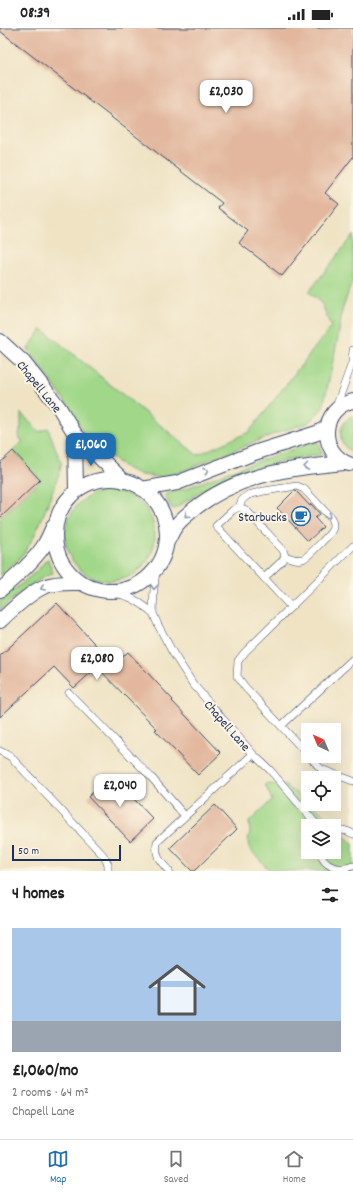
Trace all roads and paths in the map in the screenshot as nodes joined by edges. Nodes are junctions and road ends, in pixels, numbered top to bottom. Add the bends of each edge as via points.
1 (0, 341) edge
2 (353, 350) edge
3 (352, 364) edge
4 (353, 401) edge
5 (334, 412) junction
6 (327, 427) junction
7 (75, 434) junction
8 (349, 464) edge
9 (124, 481) junction
10 (142, 488) junction
11 (76, 491) junction
12 (239, 507) junction
13 (57, 520) junction
14 (166, 543) junction
15 (353, 546) edge
16 (285, 556) junction
17 (160, 562) junction
18 (264, 578) junction
19 (81, 583) junction
20 (0, 590) edge
21 (108, 591) junction
22 (291, 607) junction
23 (153, 613) junction
24 (0, 620) edge
25 (353, 659) edge
26 (69, 693) dead end
27 (281, 726) junction
28 (301, 748) edge
29 (0, 751) edge
30 (253, 754) junction
31 (315, 763) edge
32 (353, 781) edge
33 (185, 816) junction
34 (312, 819) edge
35 (341, 830) edge
36 (353, 834) edge
37 (323, 859) edge
38 (353, 866) edge
39 (108, 871) edge
40 (169, 871) edge

1 - 7 street, Chapell Lane via 24,363
2 - 3 lane
3 - 5 lane
4 - 5 street
5 - 6 street
6 - 8 street via 327,439 333,453 338,459
10 -> 6 street via 177,482 317,433
7 - 9 street, Chapell Lane
7 - 11 street
8 -> 14 street via 285,470 256,476 230,486 188,514 176,526
9 - 10 street
9 - 11 street via 99,480
10 - 14 street via 162,512 167,532
11 - 13 street via 64,504
12 - 16 lane via 246,510 284,550
12 -> 16 lane via 248,495 297,486 304,489 331,518 333,529 303,559 294,560
12 - 18 lane via 216,526
13 - 19 street via 54,538 58,555 67,571
13 - 20 street via 44,546
14 - 17 street
15 - 22 lane
16 - 18 lane
17 - 21 street via 154,571 138,584 119,591
17 -> 23 lane, Chapell Lane via 156,570
18 - 22 lane
19 - 21 street via 94,589
19 -> 24 street via 45,586
21 - 23 lane, Chapell Lane via 126,595
22 - 27 lane via 238,661 237,676
23 - 30 lane, Chapell Lane via 173,653 193,684
25 - 27 lane
26 - 33 lane via 151,777
27 - 28 lane
29 - 39 lane via 11,757 103,855 108,864
30 - 33 lane
30 - 34 lane, Chapell Lane
31 - 32 lane via 321,769
33 - 40 lane via 157,842 159,860
35 - 36 lane
37 - 38 lane via 333,869 345,870

